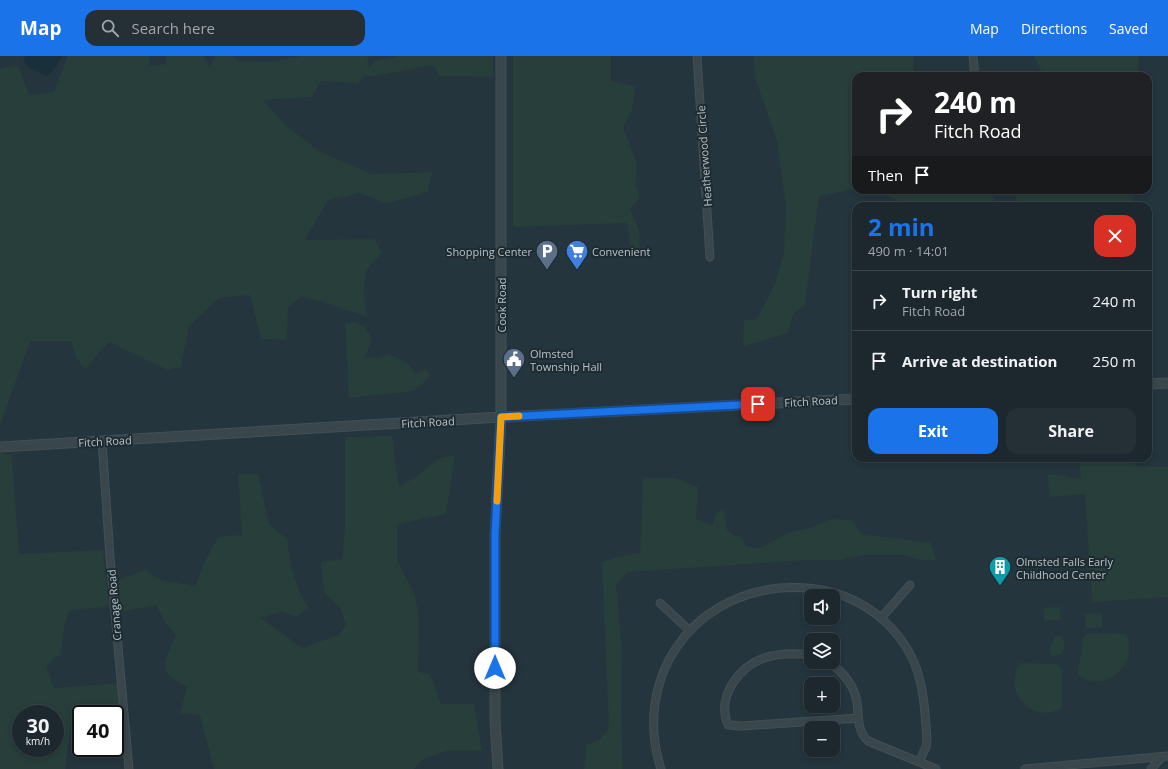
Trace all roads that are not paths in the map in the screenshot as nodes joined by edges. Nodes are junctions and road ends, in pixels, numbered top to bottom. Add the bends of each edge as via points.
1 (501, 56) edge
2 (697, 56) edge
3 (973, 56) edge
4 (975, 72) edge
5 (710, 257) dead end
6 (1168, 383) edge
7 (1152, 384) edge
8 (852, 399) edge
9 (501, 417) junction
10 (102, 441) junction
11 (0, 447) edge
12 (910, 585) dead end
13 (660, 603) dead end
14 (881, 618) junction
15 (690, 631) junction
16 (804, 655) edge
17 (838, 669) edge
18 (858, 718) junction
19 (1164, 757) edge
20 (919, 762) junction
21 (1094, 766) edge
22 (129, 769) edge
23 (498, 769) edge
24 (662, 769) edge
25 (936, 769) edge
26 (1025, 769) edge
27 (1151, 769) edge

1 - 9 street, Cook Road
2 - 5 street, Heatherwood Circle
3 - 4 street
6 - 7 street
8 - 9 street, Fitch Road
9 - 10 street, Fitch Road
9 - 23 street, Cook Road via 495,535 495,720
10 - 11 street, Fitch Road
10 - 22 street, Cranage Road
12 - 14 street
13 - 15 street
14 - 15 street via 861,604 837,594 808,588 790,588 760,591 736,599 710,613
14 - 20 street via 904,644 919,674 927,739
15 - 24 street via 676,648 665,668 654,705 654,730
16 - 18 street via 771,656 744,670 735,679 726,698 724,711 728,725
17 - 18 street via 852,687 857,701
18 - 20 street via 861,732 868,741
19 - 21 street
19 - 27 street
20 - 25 street
21 - 26 street

